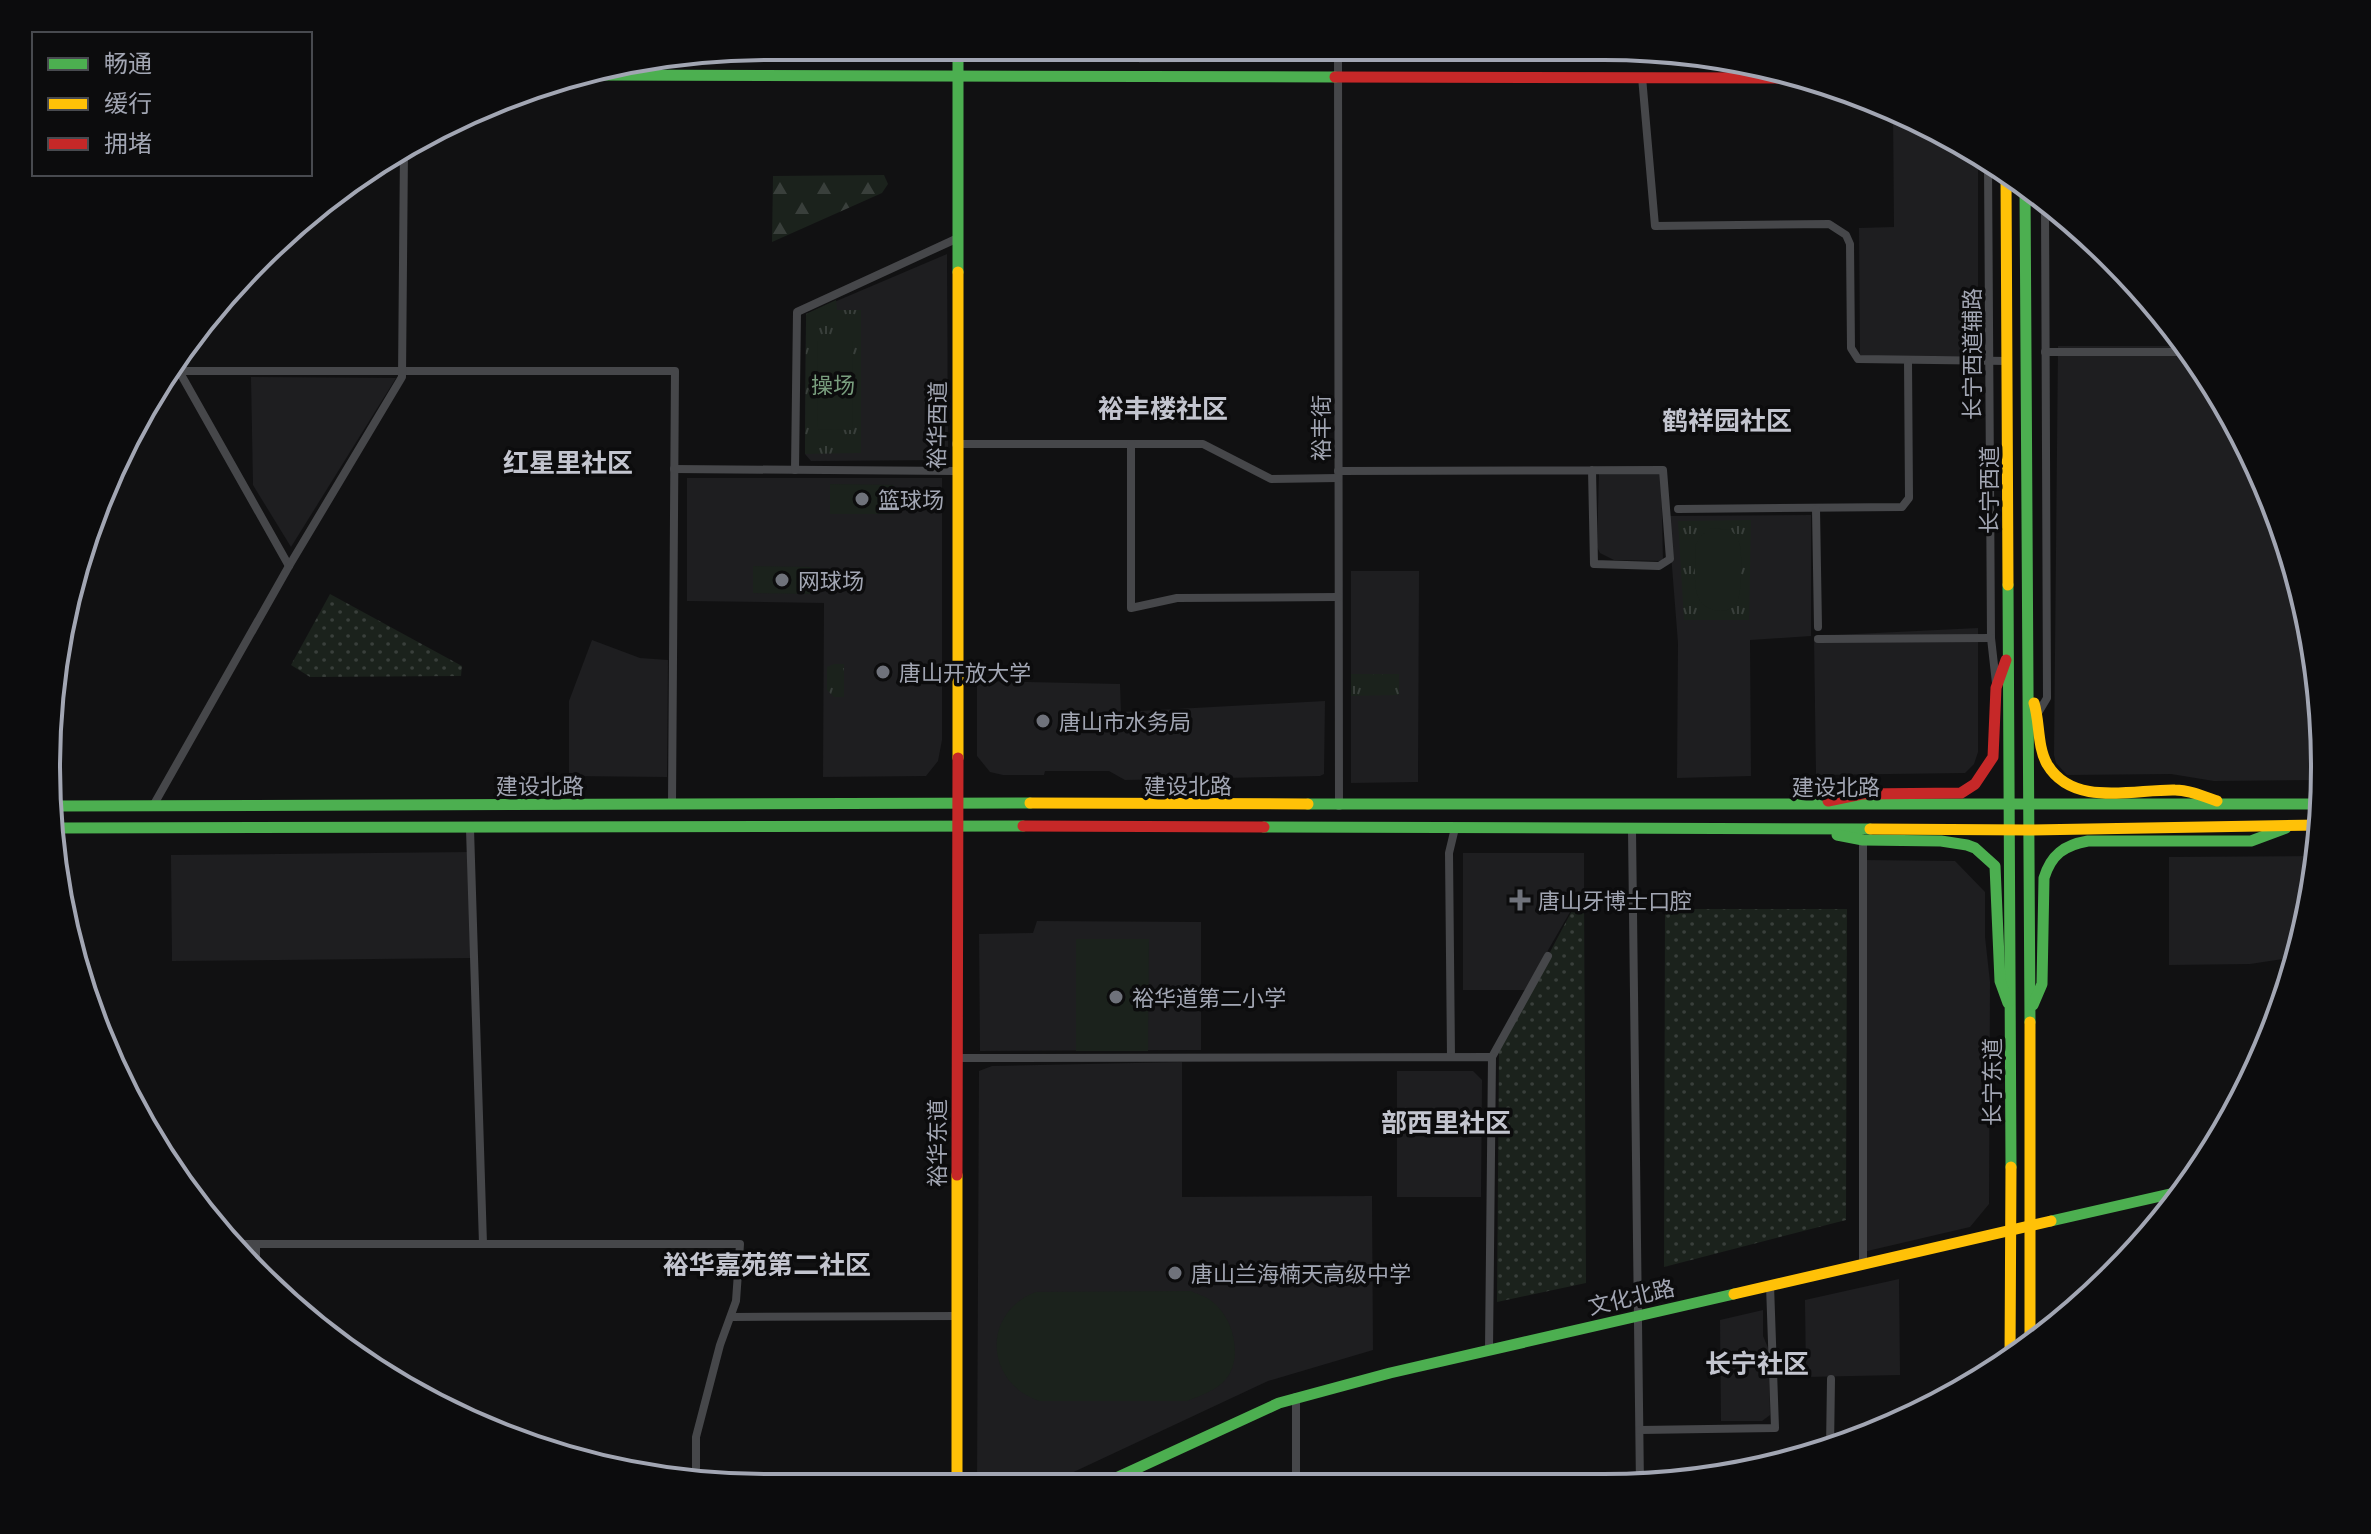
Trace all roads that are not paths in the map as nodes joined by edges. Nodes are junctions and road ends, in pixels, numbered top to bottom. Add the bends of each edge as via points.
1 (958, 60) edge
2 (1338, 60) edge
3 (624, 75) edge
4 (958, 75) junction
5 (1337, 75) junction
6 (1642, 77) junction
7 (1759, 78) edge
8 (404, 161) edge
9 (1988, 173) edge
10 (2006, 186) edge
11 (2025, 200) edge
12 (2045, 215) edge
13 (958, 238) junction
14 (2045, 352) junction
15 (2176, 352) edge
16 (1908, 361) junction
17 (1989, 361) junction
18 (2008, 361) junction
19 (181, 371) edge
20 (404, 371) junction
21 (178, 375) edge
22 (956, 444) junction
23 (1131, 444) junction
24 (674, 469) junction
25 (795, 470) junction
26 (1592, 470) junction
27 (956, 471) junction
28 (1338, 474) junction
29 (1678, 509) dead end
30 (1816, 509) junction
31 (289, 566) junction
32 (1338, 597) junction
33 (1818, 627) dead end
34 (1991, 638) junction
35 (1818, 639) dead end
36 (2009, 650) junction
37 (1996, 688) junction
38 (2030, 690) junction
39 (2038, 713) junction
40 (957, 803) junction
41 (672, 804) junction
42 (2309, 804) edge
43 (2009, 805) junction
44 (2030, 805) junction
45 (2232, 805) junction
46 (62, 806) edge
47 (153, 806) junction
48 (1339, 806) junction
49 (1806, 806) junction
50 (2296, 825) junction
51 (2308, 825) edge
52 (956, 826) junction
53 (63, 828) edge
54 (1455, 828) junction
55 (470, 829) junction
56 (1806, 829) junction
57 (1632, 830) junction
58 (2010, 830) junction
59 (2030, 830) junction
60 (1863, 840) junction
61 (1548, 956) dead end
62 (2030, 1012) junction
63 (2011, 1013) junction
64 (1451, 1057) junction
65 (1492, 1057) junction
66 (956, 1058) junction
67 (2167, 1195) edge
68 (2030, 1225) junction
69 (2011, 1228) junction
70 (245, 1244) edge
71 (256, 1244) junction
72 (483, 1244) junction
73 (256, 1255) edge
74 (1863, 1263) junction
75 (1770, 1285) junction
76 (1638, 1315) junction
77 (957, 1316) junction
78 (733, 1317) junction
79 (2030, 1331) edge
80 (2010, 1345) edge
81 (1489, 1350) junction
82 (1831, 1379) dead end
83 (1296, 1397) junction
84 (1640, 1430) junction
85 (1830, 1436) edge
86 (696, 1470) edge
87 (1640, 1472) edge
88 (957, 1474) edge
89 (1125, 1474) edge
90 (1296, 1474) edge

1 - 4 main road, 裕华西道
2 - 5 street, 裕丰街
3 - 4 main road
4 - 5 main road
4 - 13 main road, 裕华西道
5 - 6 main road
5 - 28 street, 裕丰街
6 - 7 main road
6 - 16 street via 1655,226 1839,228 1850,244 1852,354 1865,361
8 - 20 street
9 - 17 street, 长宁西道辅路
10 - 18 main road, 长宁西道
11 - 38 main road, 长宁西道
12 - 14 street
13 - 22 main road, 裕华西道
13 - 25 street via 797,312
14 - 15 street
14 - 39 street via 2047,698
16 - 17 street
16 - 30 street via 1909,498 1902,507
17 - 18 street
17 - 34 street, 长宁西道辅路
18 - 36 main road, 长宁西道
19 - 20 street
20 - 24 street via 675,371
20 - 31 street
21 - 31 street
22 - 23 street
22 - 27 main road, 裕华西道
23 - 28 street via 1203,444 1271,479
23 - 32 street via 1131,608 1177,598
24 - 25 street
24 - 41 street
25 - 27 street
26 - 26 street via 1594,564 1659,566 1670,559 1663,470
26 - 28 street
27 - 40 main road, 裕华西道
28 - 32 street, 裕丰街
29 - 30 street
30 - 33 street
31 - 47 street
32 - 48 street, 裕丰街
34 - 35 street
34 - 37 street, 长宁西道辅路
36 - 37 main road
36 - 43 main road, 长宁西道
37 - 49 main road via 1993,757 1975,784 1961,793 1862,794
38 - 39 main road
38 - 44 main road, 长宁西道
39 - 45 main road via 2047,764 2064,785 2093,792 2178,790
40 - 41 main road, 建设北路
40 - 48 main road, 建设北路
40 - 52 main road, 裕华东道
41 - 47 main road, 建设北路
42 - 45 main road, 建设北路
43 - 44 main road, 建设北路
43 - 49 main road, 建设北路
43 - 58 main road, 长宁东道
44 - 45 main road, 建设北路
44 - 59 main road, 长宁东道
46 - 47 main road, 建设北路
48 - 49 main road, 建设北路
50 - 51 main road, 建设北路
50 - 59 main road, 建设北路
50 - 62 main road via 2251,841 2088,841 2063,846 2047,863 2044,878 2042,984
52 - 54 main road, 建设北路
52 - 55 main road, 建设北路
52 - 66 main road, 裕华东道
53 - 55 main road, 建设北路
54 - 57 main road, 建设北路
54 - 64 street via 1449,853
55 - 72 street
56 - 57 main road, 建设北路
56 - 58 main road, 建设北路
56 - 60 main road
57 - 76 street
58 - 59 main road, 建设北路
58 - 63 main road, 长宁东道
59 - 62 main road, 长宁东道
60 - 63 main road via 1967,845 1995,866 2000,981
60 - 74 street
61 - 65 street
62 - 68 main road, 长宁东道
63 - 69 main road, 长宁东道
64 - 65 street
64 - 66 street
65 - 81 street
66 - 77 main road, 裕华东道
67 - 68 main road, 文化北路
68 - 69 main road, 文化北路
68 - 79 main road, 长宁东道
69 - 74 main road, 文化北路
69 - 80 main road, 长宁东道
70 - 71 street
71 - 72 street
71 - 73 street
72 - 78 street via 740,1244
74 - 75 main road, 文化北路
75 - 76 main road, 文化北路
75 - 84 street via 1775,1428
76 - 81 main road, 文化北路
76 - 84 street
77 - 78 street
77 - 88 main road, 裕华东道
78 - 86 street via 720,1345 696,1437
81 - 83 main road, 文化北路
82 - 85 street
83 - 89 main road, 文化北路
83 - 90 street
84 - 87 street

